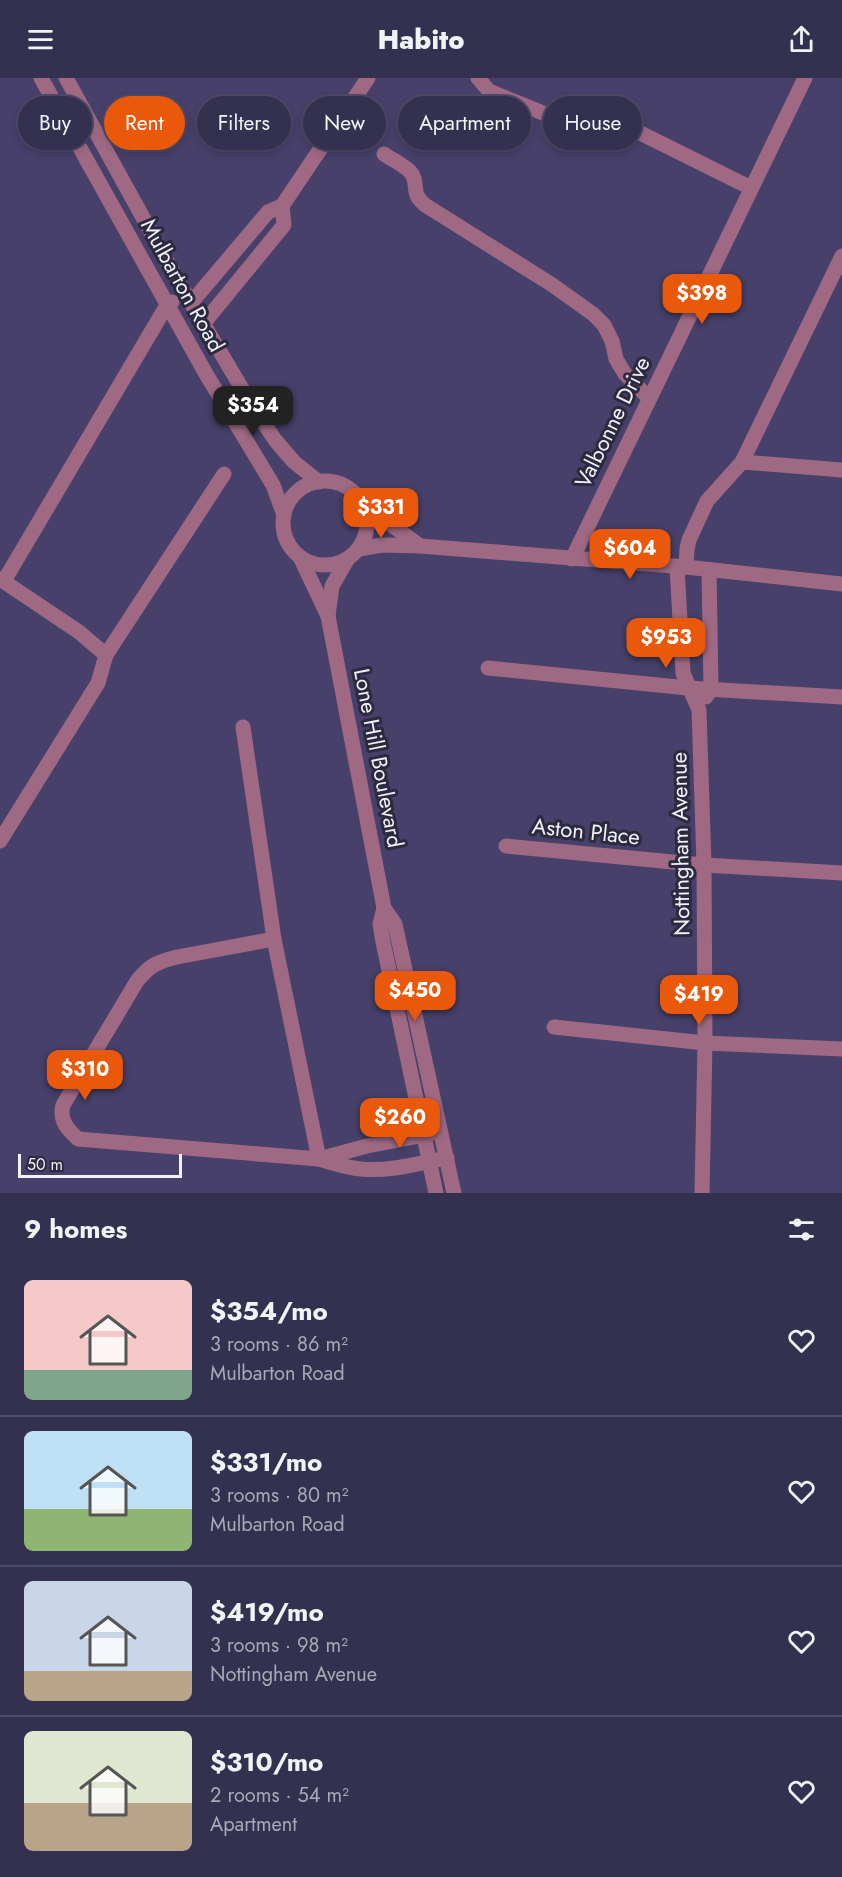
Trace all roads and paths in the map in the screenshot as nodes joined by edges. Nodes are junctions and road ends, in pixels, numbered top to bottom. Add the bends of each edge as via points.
1 (41, 78) edge
2 (66, 78) edge
3 (368, 78) edge
4 (478, 78) edge
5 (805, 78) edge
6 (384, 154) dead end
7 (751, 188) junction
8 (282, 206) junction
9 (842, 256) edge
10 (188, 298) junction
11 (167, 305) junction
12 (203, 324) junction
13 (648, 397) junction
14 (742, 462) junction
15 (842, 470) edge
16 (225, 474) dead end
17 (319, 482) junction
18 (362, 503) junction
19 (284, 515) junction
20 (420, 546) junction
21 (359, 549) junction
22 (300, 557) junction
23 (572, 559) junction
24 (347, 560) junction
25 (681, 567) junction
26 (709, 570) junction
27 (2, 580) edge
28 (842, 584) edge
29 (328, 616) junction
30 (106, 655) junction
31 (488, 668) dead end
32 (688, 688) junction
33 (711, 689) junction
34 (842, 698) edge
35 (699, 710) junction
36 (243, 727) dead end
37 (0, 841) edge
38 (506, 846) dead end
39 (704, 865) junction
40 (842, 873) edge
41 (384, 908) junction
42 (274, 939) junction
43 (554, 1027) dead end
44 (705, 1043) junction
45 (842, 1050) edge
46 (441, 1132) junction
47 (422, 1136) junction
48 (447, 1158) junction
49 (319, 1159) junction
50 (428, 1161) junction
51 (436, 1193) edge
52 (454, 1193) edge
53 (702, 1193) edge

1 - 11 street, Mulbarton Road
2 - 10 street, Mulbarton Road
3 - 8 street
4 - 7 street via 489,91 548,116 596,111
5 - 7 street, Valbonne Drive
6 - 13 street via 410,171 415,193 425,205 594,314 612,341 616,359
7 - 13 street, Valbonne Drive
8 - 10 street via 268,212
8 - 12 street via 284,225
9 - 14 street, Nottingham Avenue
10 - 11 street
10 - 12 street, Mulbarton Road
11 - 19 street, Mulbarton Road via 273,485
11 - 27 street
12 - 17 street, Mulbarton Road via 275,440
13 - 23 street, Valbonne Drive
14 - 15 street
14 - 25 street, Nottingham Avenue via 707,501
16 - 30 street
17 - 18 street, Mulbarton Road via 336,483 351,490
17 - 19 street via 303,487 291,499
18 - 20 street, Mulbarton Road
18 - 21 street via 367,518 366,534
19 - 22 street, Mulbarton Road via 289,545
20 - 21 street
20 - 23 street
21 - 24 street
22 - 24 street via 315,564
22 - 29 street, Lone Hill Boulevard
23 - 25 street
24 - 29 street, Lone Hill Boulevard via 332,586
25 - 26 street
25 - 32 street, Nottingham Avenue via 683,673
26 - 28 street
26 - 33 street
27 - 30 street
29 - 41 street, Lone Hill Boulevard
30 - 37 street via 98,683
31 - 32 street
32 - 33 street
32 - 35 street, Nottingham Avenue
33 - 34 street
33 - 35 street
35 - 39 street, Nottingham Avenue
36 - 42 street
38 - 39 street, Aston Place
39 - 40 street, Aston Place
39 - 44 street, Nottingham Avenue
41 - 46 street, Lone Hill Boulevard via 395,924
41 - 47 street, Lone Hill Boulevard via 380,924 383,942
42 - 49 street
42 - 49 street via 177,957 148,967 63,1105 62,1119 78,1138
43 - 44 street
44 - 45 street
44 - 53 street, Nottingham Avenue
46 - 47 street
46 - 48 street, Lone Hill Boulevard
47 - 49 street
47 - 50 street, Lone Hill Boulevard
48 - 50 street
48 - 52 street, Lone Hill Boulevard
49 - 50 street via 363,1169
50 - 51 street, Lone Hill Boulevard

